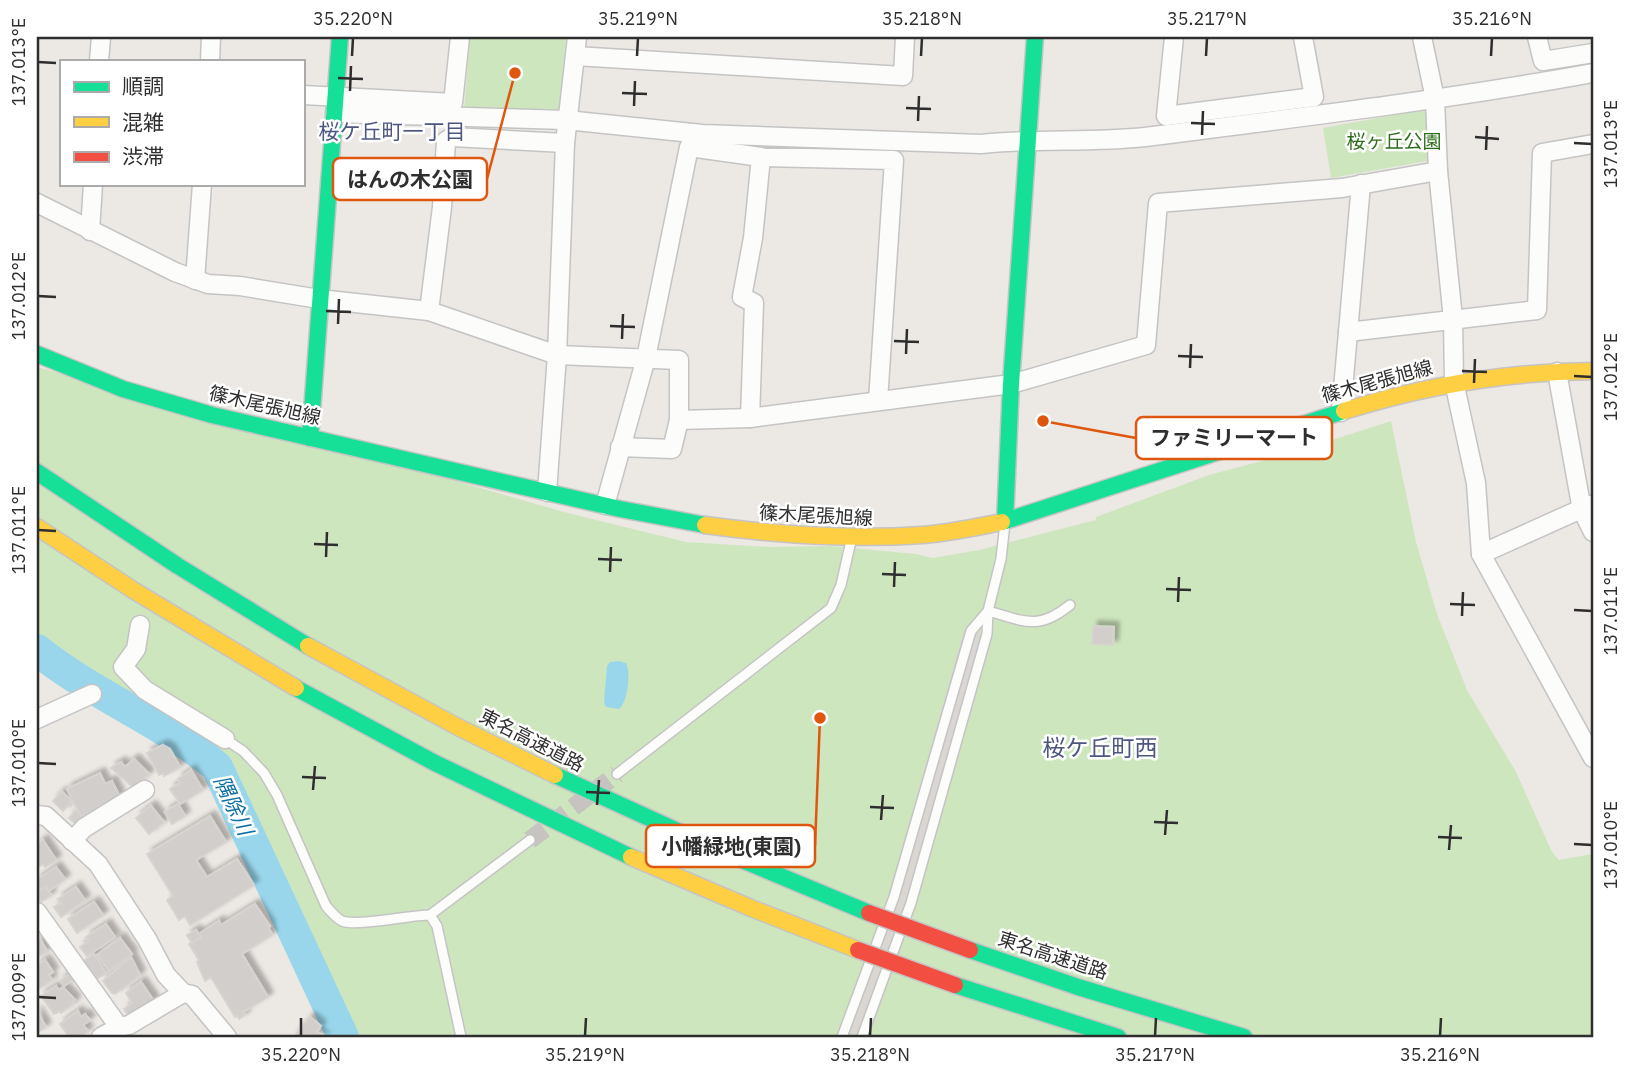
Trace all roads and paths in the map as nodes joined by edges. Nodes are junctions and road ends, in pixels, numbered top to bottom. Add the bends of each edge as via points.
1 (101, 37) edge
2 (211, 37) edge
3 (340, 37) edge
4 (460, 37) edge
5 (577, 37) edge
6 (905, 37) edge
7 (1035, 37) edge
8 (1174, 37) edge
9 (1303, 37) edge
10 (1422, 37) edge
11 (1537, 37) edge
12 (1593, 53) edge
13 (575, 56) junction
14 (99, 60) edge
15 (210, 60) edge
16 (1593, 73) edge
17 (304, 95) edge
18 (1435, 99) junction
19 (335, 106) junction
20 (566, 120) junction
21 (1028, 141) junction
22 (565, 143) junction
23 (1593, 144) edge
24 (761, 157) junction
25 (1438, 171) junction
26 (1361, 184) junction
27 (93, 186) edge
28 (202, 186) edge
29 (37, 203) edge
30 (90, 231) junction
31 (195, 281) junction
32 (319, 299) junction
33 (429, 311) junction
34 (1452, 318) junction
35 (1348, 332) junction
36 (37, 354) edge
37 (557, 355) junction
38 (646, 358) junction
39 (1593, 371) edge
40 (1557, 372) junction
41 (1454, 382) junction
42 (1011, 384) junction
43 (878, 401) junction
44 (1341, 412) junction
45 (750, 418) junction
46 (679, 420) junction
47 (310, 438) junction
48 (620, 447) junction
49 (37, 472) edge
50 (547, 492) junction
51 (605, 505) junction
52 (1588, 507) edge
53 (1005, 521) junction
54 (37, 527) edge
55 (1593, 532) edge
56 (851, 540) junction
57 (1481, 554) junction
58 (1070, 605) dead end
59 (988, 611) junction
60 (140, 625) dead end
61 (92, 694) dead end
62 (37, 719) edge
63 (225, 739) joint
64 (1593, 758) edge
65 (617, 774) tunnel mouth
66 (145, 790) dead end
67 (37, 815) edge
68 (530, 840) tunnel mouth
69 (72, 841) junction
70 (37, 912) edge
71 (430, 915) junction
72 (183, 993) junction
73 (119, 1027) junction
74 (101, 1037) edge
75 (227, 1037) edge
76 (461, 1037) edge
77 (842, 1037) edge
78 (862, 1037) edge
79 (1118, 1037) edge
80 (1244, 1037) edge

1 - 14 street
2 - 15 street
3 - 19 main road
4 - 19 street via 453,103
5 - 13 street
6 - 13 street via 903,76
7 - 21 main road
8 - 9 street via 1166,116 1314,97
10 - 18 street
11 - 12 street via 1544,61
13 - 20 street
16 - 18 street
17 - 19 street
18 - 21 street via 1144,137
18 - 25 street
19 - 20 street
19 - 32 main road
20 - 21 street via 702,134 981,144
20 - 22 street
21 - 42 main road
22 - 33 street via 452,137 446,141
22 - 37 street
23 - 34 street via 1542,153 1537,310
24 - 38 street via 689,147
24 - 43 street via 894,160
24 - 45 street via 742,297 754,303
25 - 26 street
25 - 34 street
26 - 35 street
26 - 42 street via 1158,203 1146,345
27 - 30 street
28 - 31 street
29 - 30 street
30 - 31 street
31 - 32 street
32 - 33 street
32 - 47 main road
33 - 37 street
34 - 35 street
34 - 41 street
35 - 44 street
36 - 47 main road, 篠木尾張旭線 via 147,397
37 - 38 street
37 - 50 street
38 - 46 street via 679,360
38 - 48 street
39 - 40 main road, 篠木尾張旭線
40 - 41 main road, 篠木尾張旭線
40 - 52 street
41 - 44 main road, 篠木尾張旭線
41 - 57 street via 1476,483
42 - 43 street
42 - 53 main road
43 - 45 street
44 - 53 main road, 篠木尾張旭線
45 - 46 street
46 - 48 street via 672,449
47 - 50 main road, 篠木尾張旭線
48 - 51 street
49 - 80 main road, 東名高速道路, bridge via 321,654 635,815 762,871 970,950
50 - 51 main road, 篠木尾張旭線
51 - 56 main road, 篠木尾張旭線 via 708,527
52 - 55 street
52 - 57 street
53 - 56 main road, 篠木尾張旭線 via 922,537
53 - 59 lane
54 - 79 main road, bridge via 207,635 340,711 655,869 858,950
56 - 65 lane via 831,608
57 - 64 street
58 - 59 lane via 1044,621 1027,622
59 - 77 lane via 971,631 894,897
59 - 78 lane via 987,634 911,903
60 - 63 street via 136,649 123,667 145,690
61 - 62 street
63 - 71 lane via 264,773 326,906 339,920 352,924
66 - 69 street via 84,828
67 - 69 street via 46,816
68 - 71 lane
69 - 72 street via 98,864 166,975
70 - 73 street
71 - 76 lane via 437,926
72 - 73 street
72 - 75 street via 192,995
73 - 74 street

